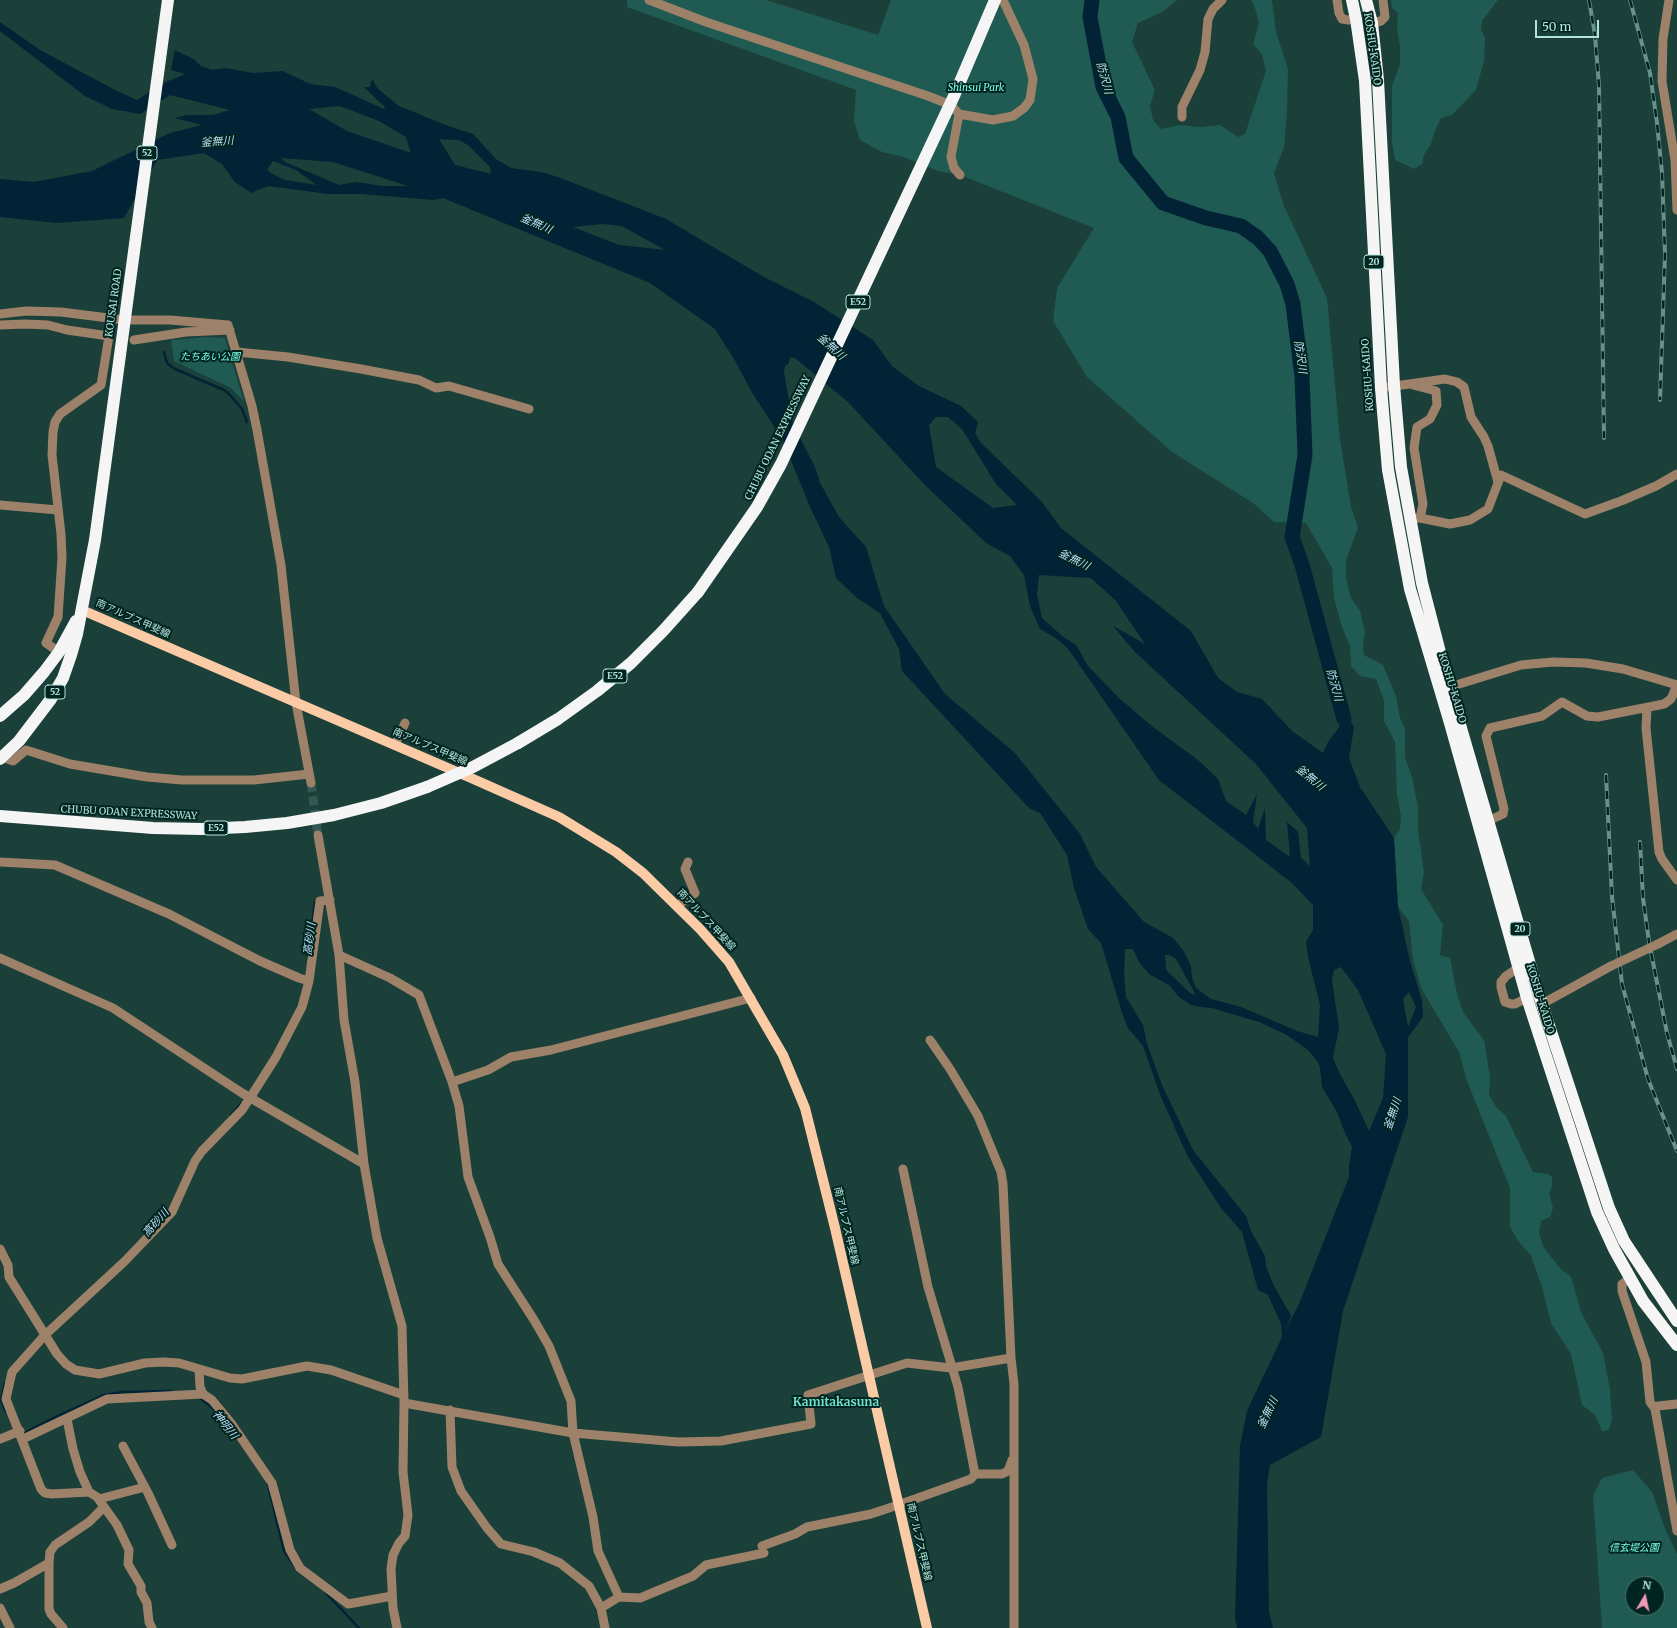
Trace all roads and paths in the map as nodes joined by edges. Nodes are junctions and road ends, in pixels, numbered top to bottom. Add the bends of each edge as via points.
1 (168, 0) edge
2 (649, 0) edge
3 (995, 0) edge
4 (1004, 0) edge
5 (1222, 0) edge
6 (1337, 0) edge
7 (1352, 0) edge
8 (1366, 0) edge
9 (1383, 0) edge
10 (1669, 0) edge
11 (1356, 19) junction
12 (1372, 23) junction
13 (959, 114) junction
14 (1182, 117) dead end
15 (960, 174) dead end
16 (1677, 210) edge
17 (0, 314) edge
18 (124, 320) junction
19 (0, 325) edge
20 (230, 330) junction
21 (134, 340) dead end
22 (237, 352) junction
23 (1408, 384) junction
24 (1394, 385) junction
25 (1381, 388) junction
26 (529, 409) dead end
27 (1677, 474) edge
28 (1498, 482) junction
29 (0, 505) edge
30 (58, 510) junction
31 (1415, 519) junction
32 (82, 610) junction
33 (59, 652) junction
34 (1677, 685) edge
35 (1444, 688) junction
36 (296, 703) junction
37 (1647, 708) junction
38 (0, 716) edge
39 (405, 723) dead end
40 (395, 745) junction
41 (1, 758) edge
42 (0, 816) edge
43 (1488, 821) junction
44 (318, 835) tunnel mouth
45 (0, 862) edge
46 (688, 862) dead end
47 (1677, 880) edge
48 (330, 900) junction
49 (677, 906) junction
50 (1677, 934) edge
51 (339, 954) junction
52 (0, 958) edge
53 (1517, 965) junction
54 (308, 981) junction
55 (751, 998) junction
56 (1527, 998) junction
57 (1540, 998) junction
58 (930, 1040) dead end
59 (452, 1082) junction
60 (250, 1098) junction
61 (364, 1164) junction
62 (903, 1169) dead end
63 (0, 1248) edge
64 (4, 1272) edge
65 (1630, 1278) junction
66 (1677, 1321) edge
67 (45, 1335) junction
68 (1677, 1345) edge
69 (1010, 1358) junction
70 (951, 1368) junction
71 (199, 1369) junction
72 (868, 1377) junction
73 (203, 1394) junction
74 (404, 1399) junction
75 (1677, 1404) edge
76 (1655, 1409) junction
77 (450, 1410) junction
78 (67, 1420) junction
79 (1014, 1426) junction
80 (573, 1433) junction
81 (21, 1435) junction
82 (0, 1439) edge
83 (123, 1446) dead end
84 (975, 1474) junction
85 (145, 1487) junction
86 (89, 1492) junction
87 (1673, 1497) edge
88 (102, 1503) junction
89 (898, 1505) junction
90 (1677, 1531) edge
91 (172, 1545) dead end
92 (48, 1563) junction
93 (0, 1589) edge
94 (392, 1596) junction
95 (619, 1597) junction
96 (0, 1608) edge
97 (601, 1608) junction
98 (6, 1626) edge
99 (64, 1628) edge
100 (152, 1628) edge
101 (397, 1628) edge
102 (605, 1628) edge
103 (927, 1628) edge
104 (1014, 1628) edge

1 - 18 highway, KOUSAI ROAD / 52
2 - 13 street via 706,22 951,105
3 - 42 highway, CHUBU ODAN EXPRESSWAY / E52, bridge via 954,96 781,464 757,507 698,592 664,631 597,691 558,719 474,767 381,803 334,815 287,823 201,829 153,828
4 - 13 street via 1024,45 1033,79 1030,100 1013,116 1001,119
5 - 14 street via 1212,9 1208,19 1206,52 1182,106
6 - 11 street via 1342,19
7 - 11 highway, KOSHU-KAIDO / 20
8 - 12 highway, KOSHU-KAIDO / 20
9 - 12 street via 1385,17
10 - 16 street via 1663,39 1662,81 1675,160
11 - 25 highway, KOSHU-KAIDO / 20 via 1365,81
12 - 24 highway, KOSHU-KAIDO / 20 via 1378,80
13 - 15 street via 951,158 954,168
17 - 18 street via 26,311 61,312
18 - 20 street via 197,321 228,325
18 - 32 highway, KOUSAI ROAD / 52 via 95,540
19 - 30 street via 48,325 109,336 101,385 60,414 55,422 52,455
20 - 21 street via 186,332
20 - 22 street
22 - 26 street via 288,357 419,380 436,388 448,386
22 - 36 street via 252,406 281,565
23 - 24 street
23 - 28 street via 1445,379 1464,387 1471,417 1488,446
23 - 31 street via 1436,392 1437,405 1430,419 1417,428 1414,448 1423,504
24 - 25 street
24 - 31 highway, KOSHU-KAIDO / 20 via 1401,467
25 - 35 highway, KOSHU-KAIDO / 20 via 1388,470 1410,589
27 - 28 street via 1621,502 1585,514 1501,475
28 - 31 street via 1488,509 1470,520 1450,524
29 - 30 street
30 - 33 street via 62,558 58,616 46,643
31 - 35 highway, KOSHU-KAIDO / 20 via 1422,583
32 - 33 highway, KOUSAI ROAD / 52
32 - 36 main road, 南アルプス甲斐線
32 - 41 highway, KOUSAI ROAD / 52 via 63,678 36,721
33 - 38 highway, KOUSAI ROAD / 52 via 24,695
34 - 35 street via 1622,669 1586,663 1553,662 1521,665
34 - 37 street via 1671,699 1664,704
35 - 43 highway, KOSHU-KAIDO / 20
35 - 53 highway, KOSHU-KAIDO / 20 via 1450,723
36 - 40 main road, 南アルプス甲斐線
36 - 41 street via 310,778 182,780 70,764 26,750 13,761
37 - 43 street via 1598,717 1587,716 1562,702 1542,716 1490,728 1486,736 1504,809 1503,814
37 - 47 street via 1646,728 1659,852
39 - 40 street
40 - 49 main road, 南アルプス甲斐線 via 559,817 616,852 643,873
43 - 57 highway, KOSHU-KAIDO / 20
44 - 48 street
45 - 54 street via 55,865 169,914 260,961
46 - 49 street via 685,869 695,893
48 - 51 street
48 - 54 street via 320,901
49 - 55 main road, 南アルプス甲斐線 via 729,962
50 - 57 street, bridge
51 - 59 street via 419,995
51 - 61 street via 344,1020 355,1082
52 - 60 street via 113,1008
53 - 56 highway, KOSHU-KAIDO / 20
53 - 56 street via 1501,982 1505,1002 1515,1004
54 - 60 street via 302,1007 276,1057
55 - 59 street via 551,1050 511,1057 488,1070
55 - 72 main road, 南アルプス甲斐線 via 783,1055 805,1108
56 - 57 street
56 - 65 highway, KOSHU-KAIDO / 20 via 1597,1212
57 - 66 highway, KOSHU-KAIDO / 20 via 1610,1208 1624,1241
58 - 69 street via 978,1116 1001,1172
59 - 80 street via 459,1106 468,1177 498,1264 549,1346 571,1400
60 - 61 street
60 - 67 street via 195,1161 172,1212 124,1262
61 - 74 street via 377,1238 402,1326
62 - 70 street via 928,1287
63 - 64 street via 8,1265
64 - 67 street
65 - 68 highway, KOSHU-KAIDO / 20 via 1643,1301
65 - 76 street via 1622,1284 1622,1292 1646,1362 1650,1402
67 - 71 street via 66,1364 87,1373 99,1374 145,1363 163,1362 179,1363
67 - 81 street via 12,1372 6,1399
69 - 70 street
69 - 79 street via 1014,1384
70 - 72 street via 907,1363
70 - 84 street via 958,1387
71 - 73 street
71 - 74 street via 242,1379 307,1366 320,1367
72 - 80 street via 808,1395 811,1424 736,1439 678,1442
72 - 89 main road, 南アルプス甲斐線
73 - 78 street via 106,1399
73 - 94 street via 212,1400 231,1422 272,1483 290,1550 300,1568 348,1604
74 - 77 street
74 - 94 street via 403,1472 408,1524 405,1536 393,1555
75 - 76 street via 1658,1406
76 - 87 street
77 - 80 street
77 - 97 street via 452,1468 461,1491 487,1528 501,1544 534,1552 560,1564 588,1586
78 - 81 street
78 - 86 street via 80,1472
79 - 84 street via 1012,1462 1008,1471 1002,1474
79 - 104 street
80 - 95 street via 593,1517 598,1550
81 - 82 street
81 - 86 street via 41,1489 45,1493
83 - 85 street
84 - 89 street via 971,1479
85 - 88 street
85 - 91 street
86 - 88 street
87 - 90 street
88 - 92 street via 89,1522 55,1545 50,1552
88 - 100 street via 130,1550 128,1564 141,1586
89 - 95 street via 871,1514 807,1527 763,1550 706,1565 693,1576 640,1598
89 - 103 main road, 南アルプス甲斐線
92 - 93 street
92 - 99 street via 48,1609
94 - 101 street
95 - 97 street
96 - 98 street
97 - 102 street

